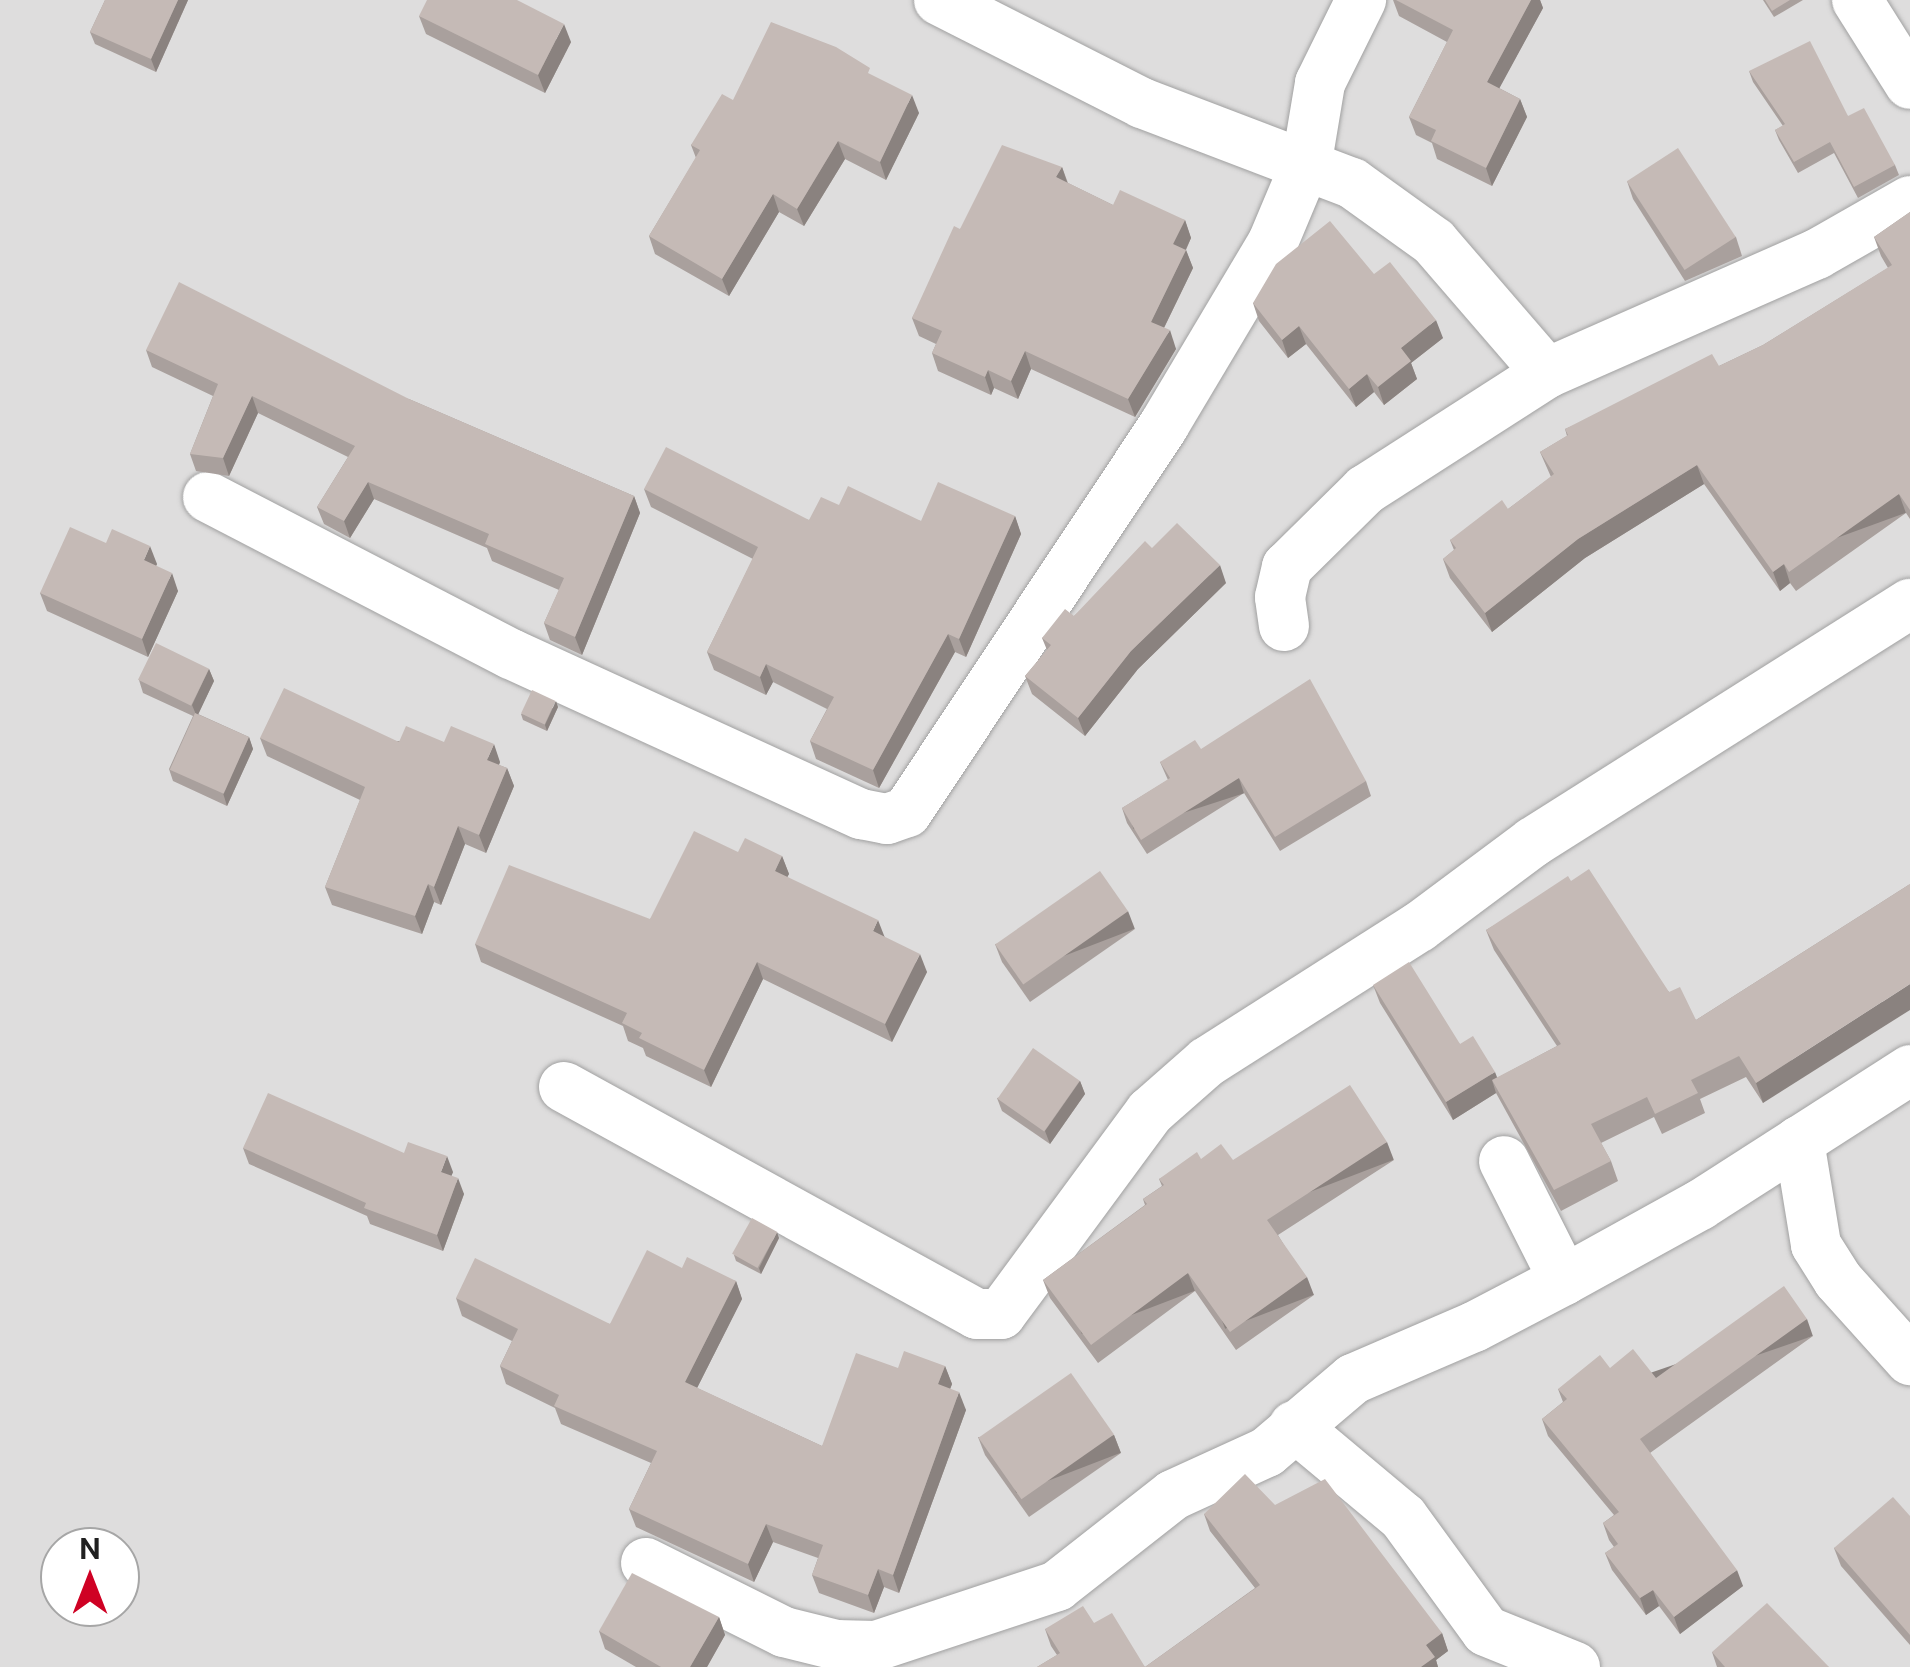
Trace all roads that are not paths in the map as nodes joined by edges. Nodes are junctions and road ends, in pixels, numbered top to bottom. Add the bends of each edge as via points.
1 (939, 0) edge
2 (1361, 0) edge
3 (1857, 0) edge
4 (1022, 16) edge
5 (1910, 84) edge
6 (1307, 161) junction
7 (1910, 201) edge
8 (1547, 373) junction
9 (208, 497) dead end
10 (1910, 604) edge
11 (1284, 626) dead end
12 (1910, 1070) edge
13 (564, 1087) dead end
14 (1799, 1141) junction
15 (1504, 1161) dead end
16 (1564, 1280) junction
17 (1910, 1360) edge
18 (1294, 1426) junction
19 (646, 1563) dead end
20 (1543, 1661) edge

1 - 4 street
2 - 6 street via 1320,83
3 - 5 street
4 - 6 street via 1142,103 1262,151
6 - 8 street via 1404,216 1538,355
6 - 9 street via 1272,242 1190,385 906,812 887,819 860,814 511,654
7 - 8 street via 1817,254
8 - 11 street via 1365,490 1287,567 1280,597
10 - 13 street via 1533,842 1418,927 1207,1062 1138,1127 1001,1314 976,1314
12 - 14 street
14 - 16 street
14 - 17 street via 1816,1246
15 - 16 street
16 - 18 street via 1474,1327 1389,1358
18 - 19 street via 1267,1452 1173,1495 1073,1578 876,1646 836,1645 784,1632
18 - 20 street via 1403,1518 1486,1630

